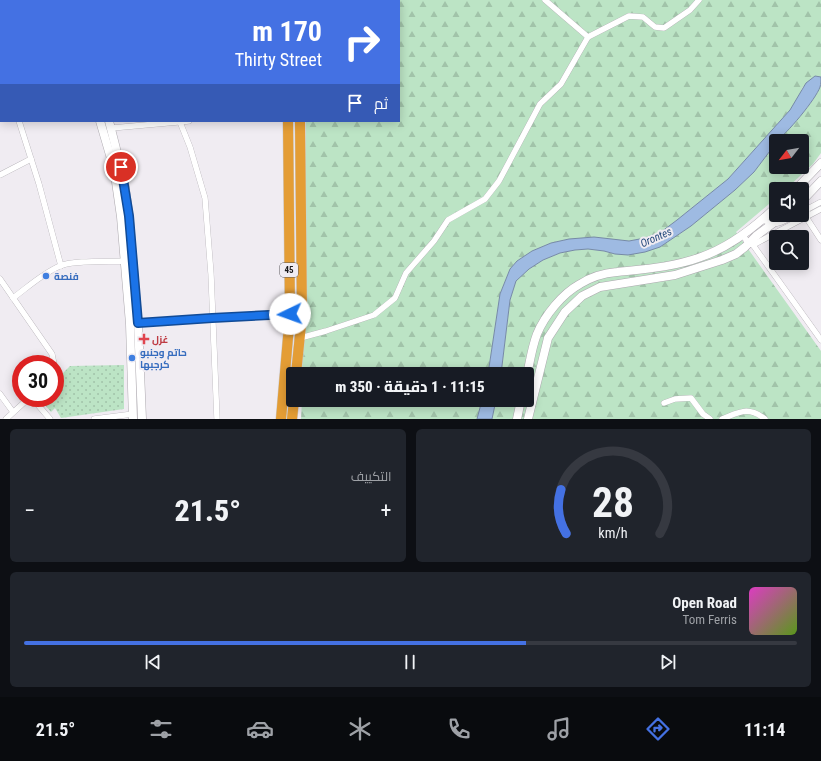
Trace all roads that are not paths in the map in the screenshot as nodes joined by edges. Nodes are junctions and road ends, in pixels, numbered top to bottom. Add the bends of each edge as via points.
1 (545, 0) edge
2 (699, 0) edge
3 (588, 37) junction
4 (19, 122) edge
5 (100, 122) edge
6 (180, 122) edge
7 (288, 122) edge
8 (300, 122) edge
9 (110, 125) edge
10 (31, 159) junction
11 (821, 163) edge
12 (0, 175) edge
13 (821, 181) edge
14 (803, 182) edge
15 (809, 201) edge
16 (821, 202) edge
17 (809, 207) edge
18 (809, 209) edge
19 (821, 209) edge
20 (769, 214) edge
21 (125, 216) junction
22 (809, 218) edge
23 (762, 220) junction
24 (774, 222) edge
25 (782, 222) edge
26 (784, 222) edge
27 (771, 224) junction
28 (743, 235) junction
29 (821, 240) edge
30 (751, 244) junction
31 (125, 261) junction
32 (61, 266) junction
33 (0, 279) edge
34 (14, 298) junction
35 (290, 314) junction
36 (212, 318) junction
37 (138, 323) junction
38 (300, 338) junction
39 (821, 340) edge
40 (52, 355) edge
41 (297, 367) edge
42 (529, 367) edge
43 (0, 394) edge
44 (664, 403) dead end
45 (18, 407) edge
46 (40, 407) edge
47 (293, 407) edge
48 (520, 407) edge
49 (13, 412) junction
50 (133, 416) edge
51 (6, 419) edge
52 (50, 419) edge
53 (94, 419) edge
54 (142, 419) edge
55 (217, 419) edge
56 (281, 419) edge
57 (292, 419) edge
58 (517, 419) edge
59 (528, 419) edge
60 (710, 419) edge
61 (722, 419) edge
62 (765, 419) edge

1 - 3 street
2 - 3 street via 690,10 664,28 655,27 643,16 629,16
3 - 38 street via 561,84 540,104 499,181 485,199 448,220 434,241 406,273 395,298 374,315
4 - 10 street
5 - 21 main road
6 - 9 street
6 - 36 street via 205,198
7 - 35 highway, 45
8 - 38 highway, 45
9 - 21 main road via 124,180
10 - 12 street
10 - 32 street
11 - 14 main road
13 - 15 main road
16 - 17 street
18 - 19 street
20 - 23 main road
21 - 31 main road
21 - 37 main road
22 - 29 street
23 - 27 street
23 - 28 main road
24 - 27 main road
25 - 27 street
26 - 30 street
27 - 30 main road via 756,236
28 - 30 street
28 - 42 main road via 700,258 669,266 605,274 580,284 547,316 538,333
30 - 39 street
30 - 59 main road via 736,254 703,267 675,275 600,287 582,296 565,312 548,338
31 - 32 street
31 - 50 main road
32 - 34 street
33 - 34 street
34 - 40 street
35 - 36 street
35 - 56 highway, 45
36 - 37 street
36 - 55 street
37 - 54 main road
38 - 41 highway, 45
43 - 49 street
44 - 60 street via 691,398
45 - 49 street
46 - 52 street
47 - 57 highway
48 - 58 main road
49 - 51 street
50 - 53 street
61 - 62 street via 744,410 755,412

